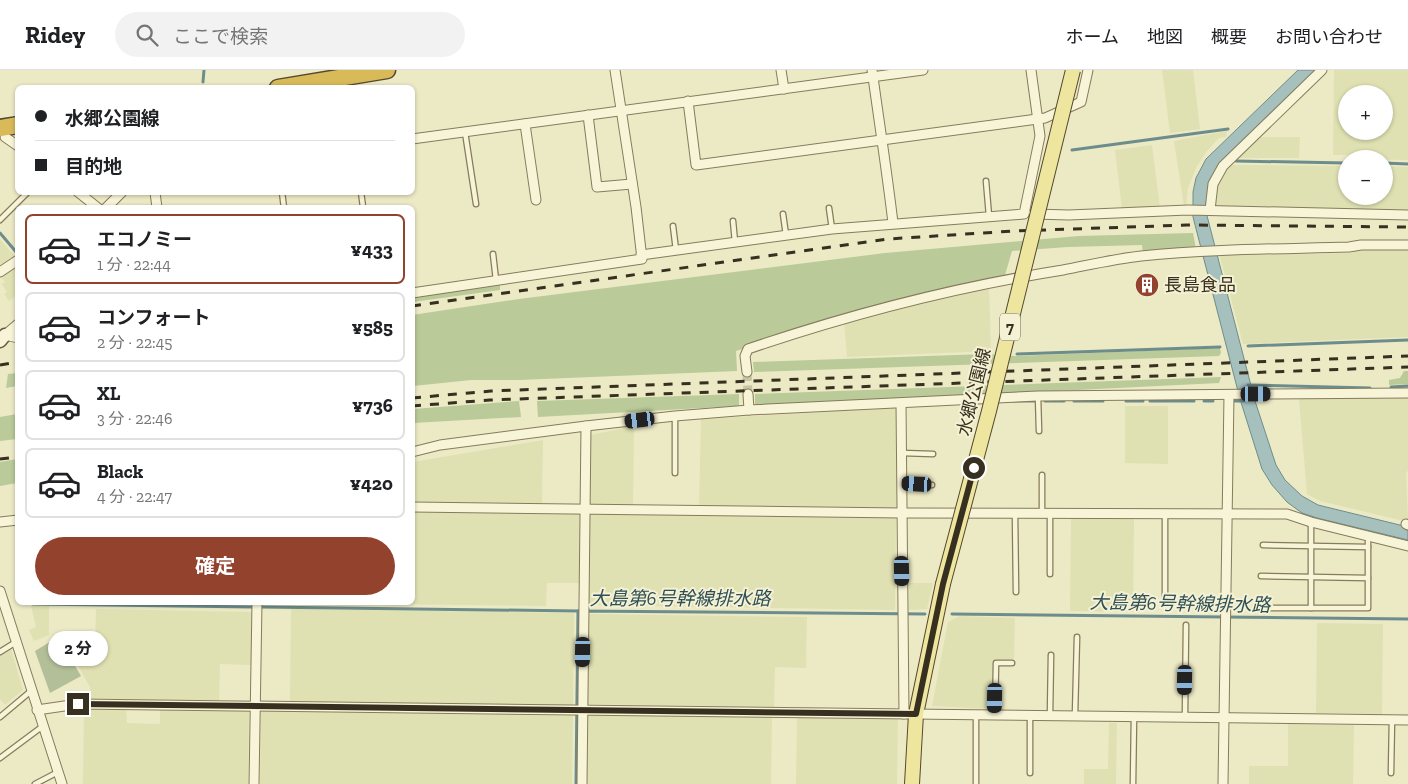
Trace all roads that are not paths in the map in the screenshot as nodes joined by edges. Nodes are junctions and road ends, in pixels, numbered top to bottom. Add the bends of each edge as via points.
1 (387, 70) edge
2 (616, 70) edge
3 (781, 70) edge
4 (923, 70) edge
5 (1031, 70) edge
6 (1073, 70) edge
7 (1088, 70) edge
8 (1322, 70) edge
9 (873, 73) edge
10 (331, 74) edge
11 (289, 85) edge
12 (784, 89) junction
13 (688, 101) junction
14 (622, 111) junction
15 (588, 116) junction
16 (1038, 119) junction
17 (525, 124) junction
18 (15, 126) edge
19 (3, 132) edge
20 (465, 132) junction
21 (415, 139) edge
22 (881, 141) junction
23 (15, 143) edge
24 (986, 181) dead end
25 (632, 184) junction
26 (25, 195) edge
27 (82, 195) edge
28 (117, 195) edge
29 (536, 200) dead end
30 (476, 204) dead end
31 (15, 205) edge
32 (15, 205) edge
33 (96, 205) edge
34 (102, 205) edge
35 (829, 208) dead end
36 (1208, 210) junction
37 (783, 214) dead end
38 (1024, 214) junction
39 (1408, 215) edge
40 (989, 216) junction
41 (0, 220) edge
42 (733, 221) dead end
43 (893, 223) junction
44 (673, 226) dead end
45 (832, 230) junction
46 (786, 236) junction
47 (736, 242) junction
48 (1408, 245) edge
49 (676, 250) junction
50 (493, 254) dead end
51 (641, 255) junction
52 (15, 262) edge
53 (0, 272) edge
54 (496, 280) junction
55 (415, 293) edge
56 (747, 372) tunnel mouth
57 (1408, 393) edge
58 (748, 394) tunnel mouth
59 (1233, 394) junction
60 (1038, 396) junction
61 (901, 403) junction
62 (749, 410) junction
63 (675, 416) junction
64 (586, 426) junction
65 (1039, 431) dead end
66 (415, 451) edge
67 (902, 453) junction
68 (933, 454) dead end
69 (675, 474) dead end
70 (1042, 475) dead end
71 (902, 484) junction
72 (932, 485) dead end
73 (415, 507) edge
74 (585, 509) junction
75 (902, 513) junction
76 (1015, 513) junction
77 (1046, 513) junction
78 (1165, 513) junction
79 (1227, 513) junction
80 (15, 520) edge
81 (0, 522) edge
82 (1310, 522) junction
83 (1368, 536) junction
84 (1263, 545) dead end
85 (1311, 546) junction
86 (1408, 546) edge
87 (1368, 547) junction
88 (1050, 574) dead end
89 (1261, 576) dead end
90 (1311, 577) junction
91 (1368, 578) junction
92 (1016, 592) dead end
93 (1, 596) edge
94 (1165, 603) dead end
95 (257, 605) edge
96 (1260, 608) dead end
97 (1311, 608) junction
98 (1186, 625) dead end
99 (1077, 637) dead end
100 (16, 642) junction
101 (0, 652) edge
102 (1051, 655) dead end
103 (1012, 663) dead end
104 (31, 691) junction
105 (254, 707) junction
106 (38, 710) junction
107 (579, 711) junction
108 (910, 714) junction
109 (976, 714) junction
110 (995, 715) junction
111 (1030, 715) junction
112 (1050, 715) junction
113 (1076, 715) junction
114 (1134, 716) junction
115 (1185, 716) junction
116 (1224, 716) junction
117 (0, 717) edge
118 (1392, 719) junction
119 (1408, 720) edge
120 (42, 726) junction
121 (0, 758) edge
122 (58, 772) junction
123 (1030, 773) dead end
124 (1391, 773) dead end
125 (35, 784) edge
126 (62, 784) edge
127 (254, 784) edge
128 (582, 784) edge
129 (912, 784) edge
130 (976, 784) edge
131 (1133, 784) edge
132 (1223, 784) edge

1 - 10 highway
2 - 14 street
3 - 12 street
4 - 9 street
5 - 16 street
6 - 108 main road, 水郷公園線 / 7, bridge
7 - 16 street via 1081,102
8 - 36 street via 1223,166 1213,184
9 - 12 street
9 - 22 street
10 - 11 highway
12 - 13 street
13 - 14 street
13 - 22 street via 696,165
14 - 15 street
14 - 25 street
15 - 17 street
15 - 25 street via 598,188
16 - 22 street
16 - 38 street via 1040,136
17 - 20 street
17 - 29 street
18 - 19 highway
19 - 23 street
20 - 21 street
20 - 30 lane
22 - 43 street
24 - 40 lane
25 - 51 street
26 - 32 lane
27 - 33 street
28 - 34 street
31 - 41 lane
35 - 45 lane
36 - 38 street
36 - 39 street
37 - 46 lane
38 - 40 street
40 - 43 street
42 - 47 lane
43 - 45 street
44 - 49 lane
45 - 46 street
46 - 47 street
47 - 49 street
48 - 56 street via 1218,250 1141,256 1000,280 910,300 748,349 745,356
49 - 51 street
50 - 54 lane
51 - 54 street via 642,258
52 - 53 street
54 - 55 street
57 - 59 street
58 - 62 street
59 - 60 street
59 - 79 street
60 - 61 street
60 - 65 lane
61 - 62 street
61 - 67 street
62 - 63 street
63 - 64 street
63 - 69 lane
64 - 66 street via 440,445
64 - 74 street
67 - 68 lane
67 - 71 street
70 - 77 lane
71 - 72 lane
71 - 75 street
73 - 74 street
74 - 75 street
74 - 107 street
75 - 76 street
75 - 108 street via 903,614
76 - 77 street
76 - 92 lane
77 - 78 street
77 - 88 lane
78 - 79 street
78 - 94 lane
79 - 82 street via 1287,514
79 - 116 street
80 - 81 street
82 - 83 street
82 - 85 lane
83 - 86 street
83 - 87 lane
84 - 85 lane
85 - 87 lane
85 - 90 lane
87 - 91 lane
89 - 90 lane
90 - 91 lane
90 - 97 lane
91 - 97 lane via 1368,608
93 - 100 street
95 - 105 street
96 - 97 lane
98 - 115 lane
99 - 113 lane
100 - 101 lane
100 - 104 street
102 - 112 lane
103 - 110 lane via 996,664
104 - 106 street
104 - 117 lane
105 - 106 street via 78,704
105 - 107 street
105 - 127 street
106 - 120 street
107 - 108 street
107 - 128 street
108 - 109 street
108 - 129 main road, 水郷公園線 / 7
109 - 110 street
109 - 130 lane
110 - 111 street
111 - 112 street
111 - 123 lane
112 - 113 street
113 - 114 street
114 - 115 street
114 - 131 lane
115 - 116 street
116 - 118 street
116 - 132 street
118 - 119 street
118 - 124 lane
120 - 121 lane
120 - 122 street
122 - 125 lane
122 - 126 street

